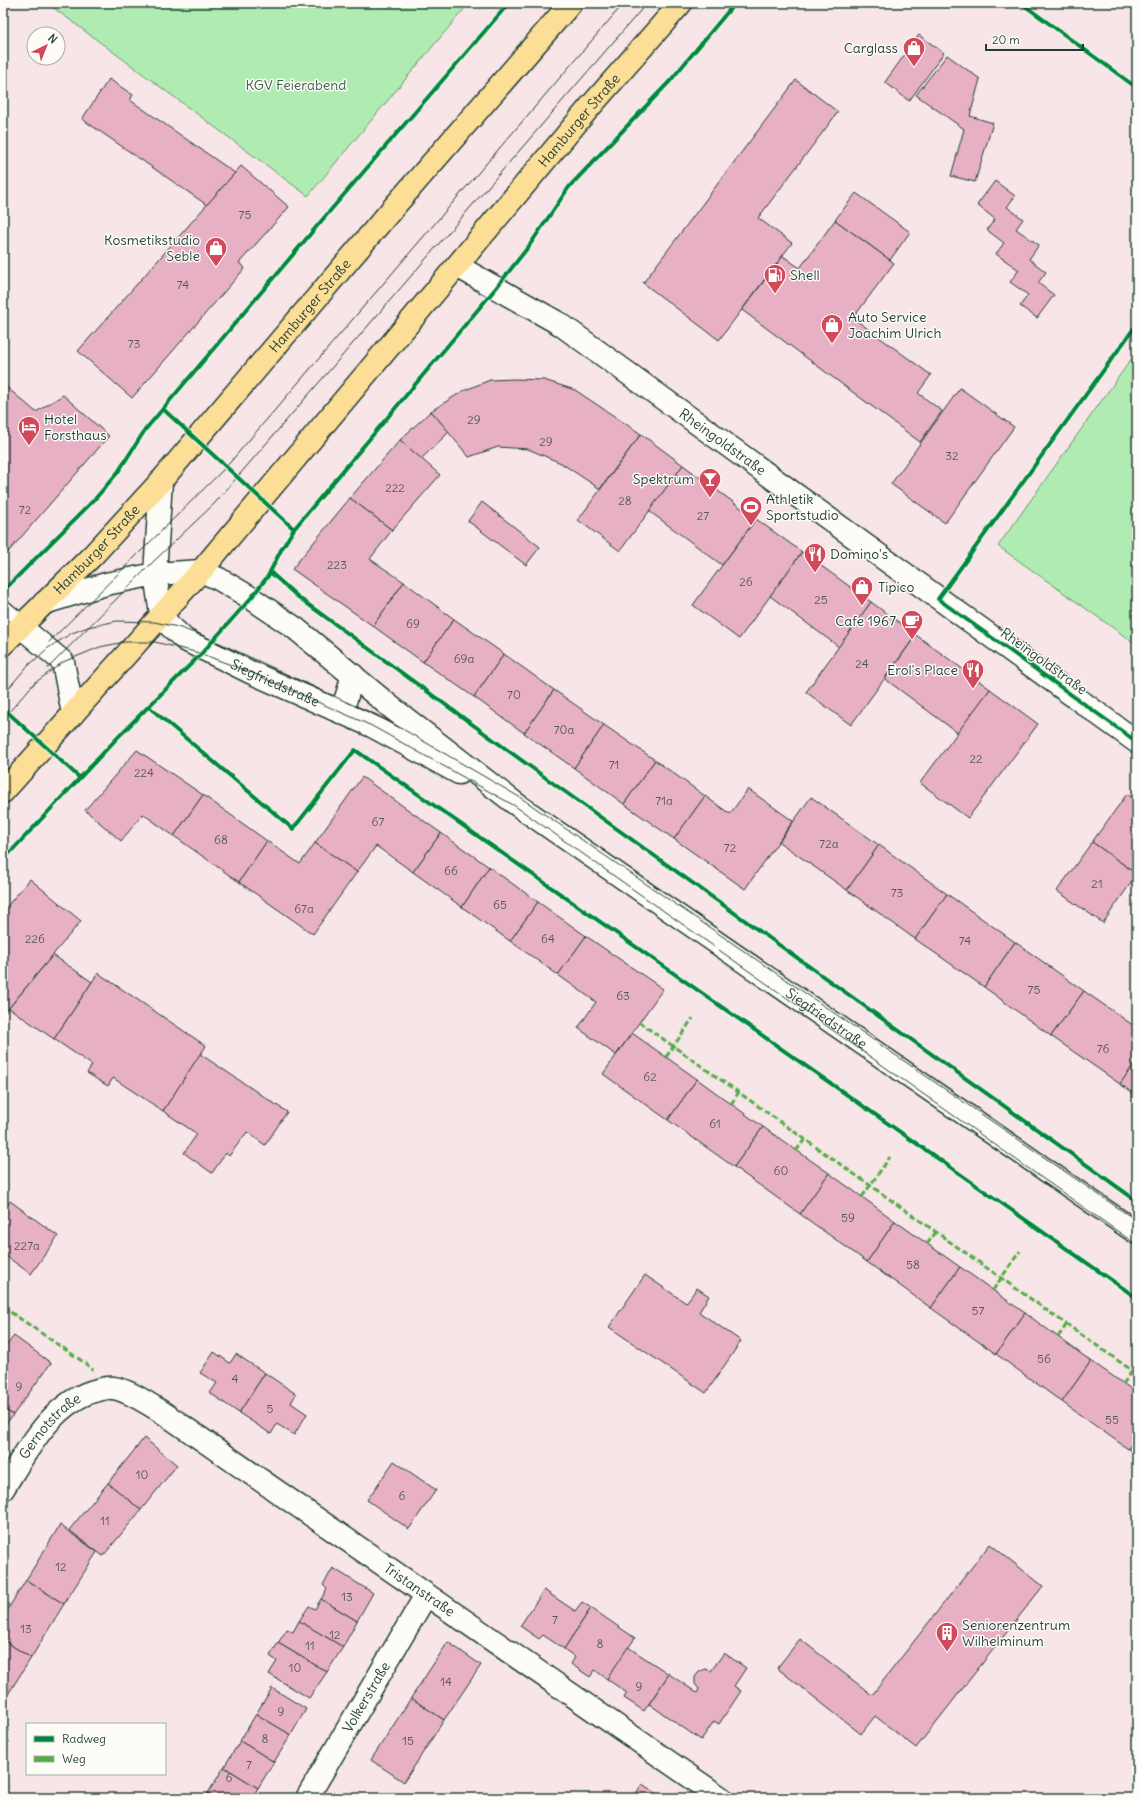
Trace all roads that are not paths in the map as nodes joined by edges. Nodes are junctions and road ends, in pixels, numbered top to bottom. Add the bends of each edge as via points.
1 (571, 3) edge
2 (681, 3) edge
3 (457, 266) junction
4 (161, 481) junction
5 (201, 571) junction
6 (155, 574) junction
7 (44, 603) junction
8 (3, 612) edge
9 (161, 614) junction
10 (21, 625) junction
11 (3, 644) edge
12 (353, 675) junction
13 (334, 709) junction
14 (73, 714) junction
15 (1137, 742) edge
16 (3, 792) edge
17 (516, 804) junction
18 (1137, 1233) edge
19 (113, 1388) joint
20 (3, 1489) edge
21 (426, 1595) junction
22 (307, 1798) edge
23 (721, 1798) edge

1 - 4 main road, Hamburger Straße
2 - 3 main road, Hamburger Straße
3 - 5 main road, Hamburger Straße
3 - 15 street, Rheingoldstraße via 560,324
4 - 6 street
4 - 7 main road, Hamburger Straße via 93,555
5 - 6 street, Hamburger Straße
5 - 9 main road, Hamburger Straße
5 - 12 street, Siegfriedstraße via 251,598 295,628
6 - 7 street, Hamburger Straße via 106,584
6 - 9 street
7 - 10 main road, Hamburger Straße
8 - 10 street
9 - 13 street, Siegfriedstraße via 185,640
9 - 14 main road, Hamburger Straße
10 - 11 main road, Hamburger Straße
10 - 14 street via 63,662
12 - 13 street via 345,702
12 - 17 street, Siegfriedstraße
13 - 17 street, Siegfriedstraße via 372,726
14 - 16 main road, Hamburger Straße
17 - 18 street, Siegfriedstraße
19 - 20 street, Gernotstraße via 88,1392 66,1404 36,1437
19 - 21 street, Tristanstraße via 136,1396 165,1414
21 - 22 street, Volkerstraße
21 - 23 street, Tristanstraße

